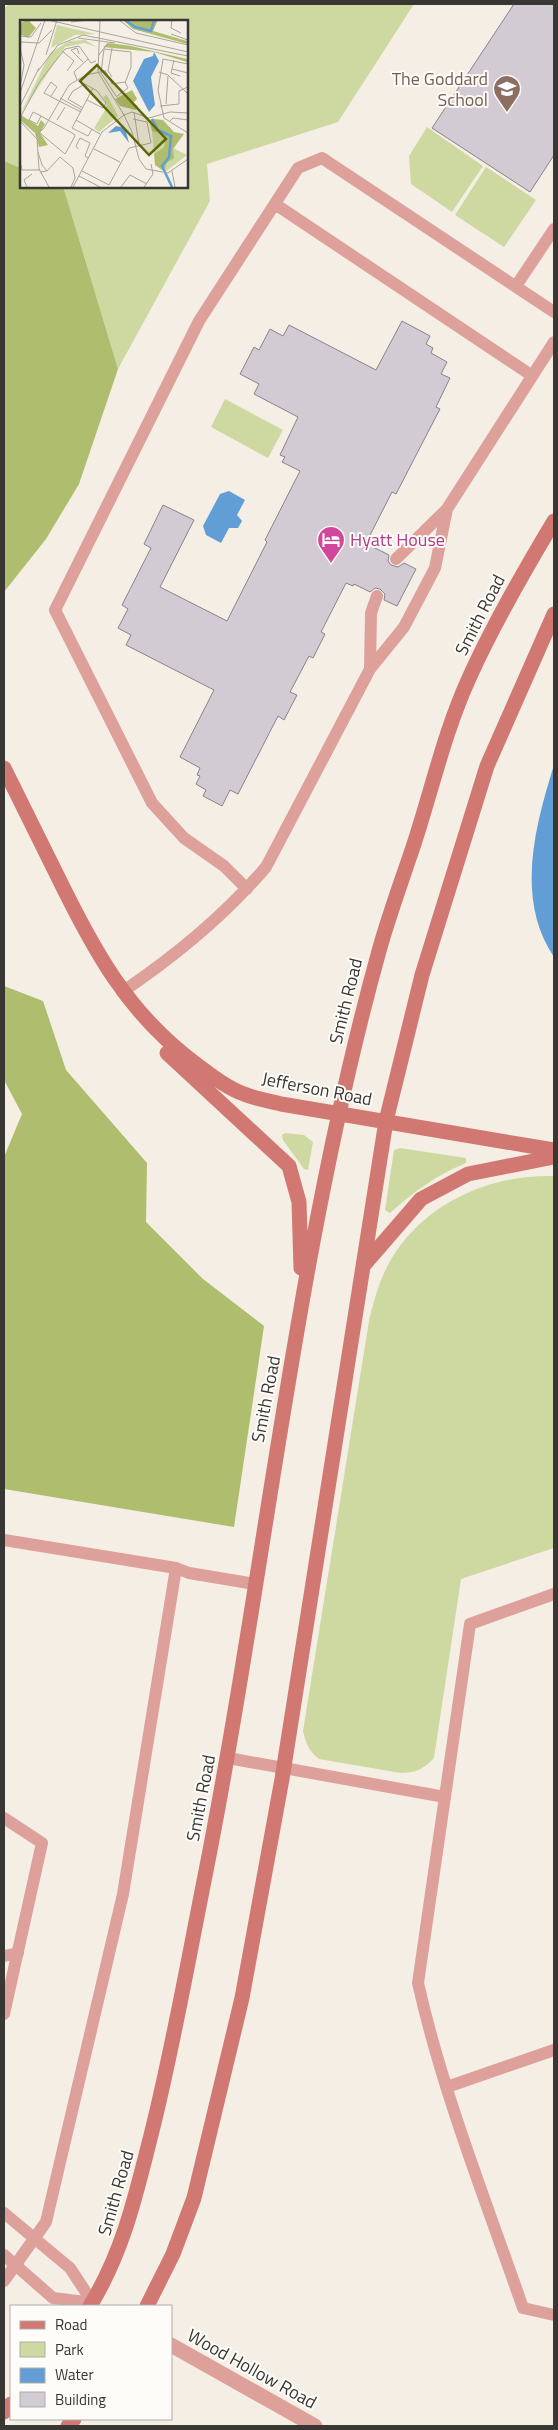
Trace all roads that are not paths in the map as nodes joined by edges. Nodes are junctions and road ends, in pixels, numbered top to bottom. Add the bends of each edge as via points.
1 (275, 204) junction
2 (554, 229) edge
3 (516, 286) junction
4 (554, 312) edge
5 (554, 342) edge
6 (531, 375) junction
7 (447, 509) junction
8 (554, 521) edge
9 (396, 559) dead end
10 (377, 596) dead end
11 (554, 614) edge
12 (370, 669) junction
13 (4, 768) edge
14 (247, 889) junction
15 (122, 992) junction
16 (148, 1022) junction
17 (338, 1114) junction
18 (386, 1121) junction
19 (554, 1150) edge
20 (554, 1157) edge
21 (362, 1267) junction
22 (302, 1303) junction
23 (4, 1540) edge
24 (176, 1568) junction
25 (255, 1584) junction
26 (554, 1594) edge
27 (228, 1758) junction
28 (283, 1768) junction
29 (445, 1797) junction
30 (4, 1818) edge
31 (18, 1953) junction
32 (4, 1956) edge
33 (4, 2014) edge
34 (554, 2050) edge
35 (447, 2087) junction
36 (4, 2213) edge
37 (35, 2240) junction
38 (4, 2255) edge
39 (15, 2265) junction
40 (4, 2281) edge
41 (94, 2305) edge
42 (147, 2305) edge
43 (554, 2315) edge
44 (172, 2346) edge
45 (315, 2426) edge

1 - 3 lane via 298,168 322,158
1 - 6 lane
1 - 14 lane via 199,321 55,610 152,803 184,838 224,866
2 - 3 lane
3 - 4 lane
5 - 6 lane
6 - 7 lane
7 - 9 lane
7 - 12 lane via 435,568 404,627
8 - 17 main road, Smith Road via 469,677 448,730 380,946
10 - 12 lane via 371,613
11 - 18 main road via 484,774 422,975
12 - 14 lane via 266,867
13 - 15 main road, Jefferson Road via 88,939
14 - 15 lane via 162,964
15 - 16 main road, Jefferson Road
16 - 17 main road, Jefferson Road via 184,1056 214,1078 244,1094
16 - 22 main road via 167,1054 289,1166 299,1202
17 - 18 main road, Jefferson Road
17 - 22 main road, Smith Road
18 - 19 main road, Jefferson Road
18 - 21 main road
20 - 21 main road via 468,1174 421,1199
21 - 28 main road
22 - 25 main road, Smith Road
23 - 24 lane
24 - 25 lane via 188,1573
24 - 37 lane via 123,1894 46,2222
25 - 27 main road, Smith Road
26 - 29 lane via 470,1624
27 - 28 lane
27 - 41 main road, Smith Road via 161,2094 130,2219
28 - 29 lane
28 - 42 main road via 242,1998 208,2142 190,2207
29 - 35 lane via 418,1983
30 - 31 lane via 42,1843
31 - 32 lane
31 - 33 lane
34 - 35 lane
35 - 43 lane via 523,2308
36 - 37 lane
37 - 39 lane
37 - 41 lane via 70,2268
38 - 39 lane
39 - 40 lane
39 - 41 lane via 53,2298
44 - 45 street, Wood Hollow Road

